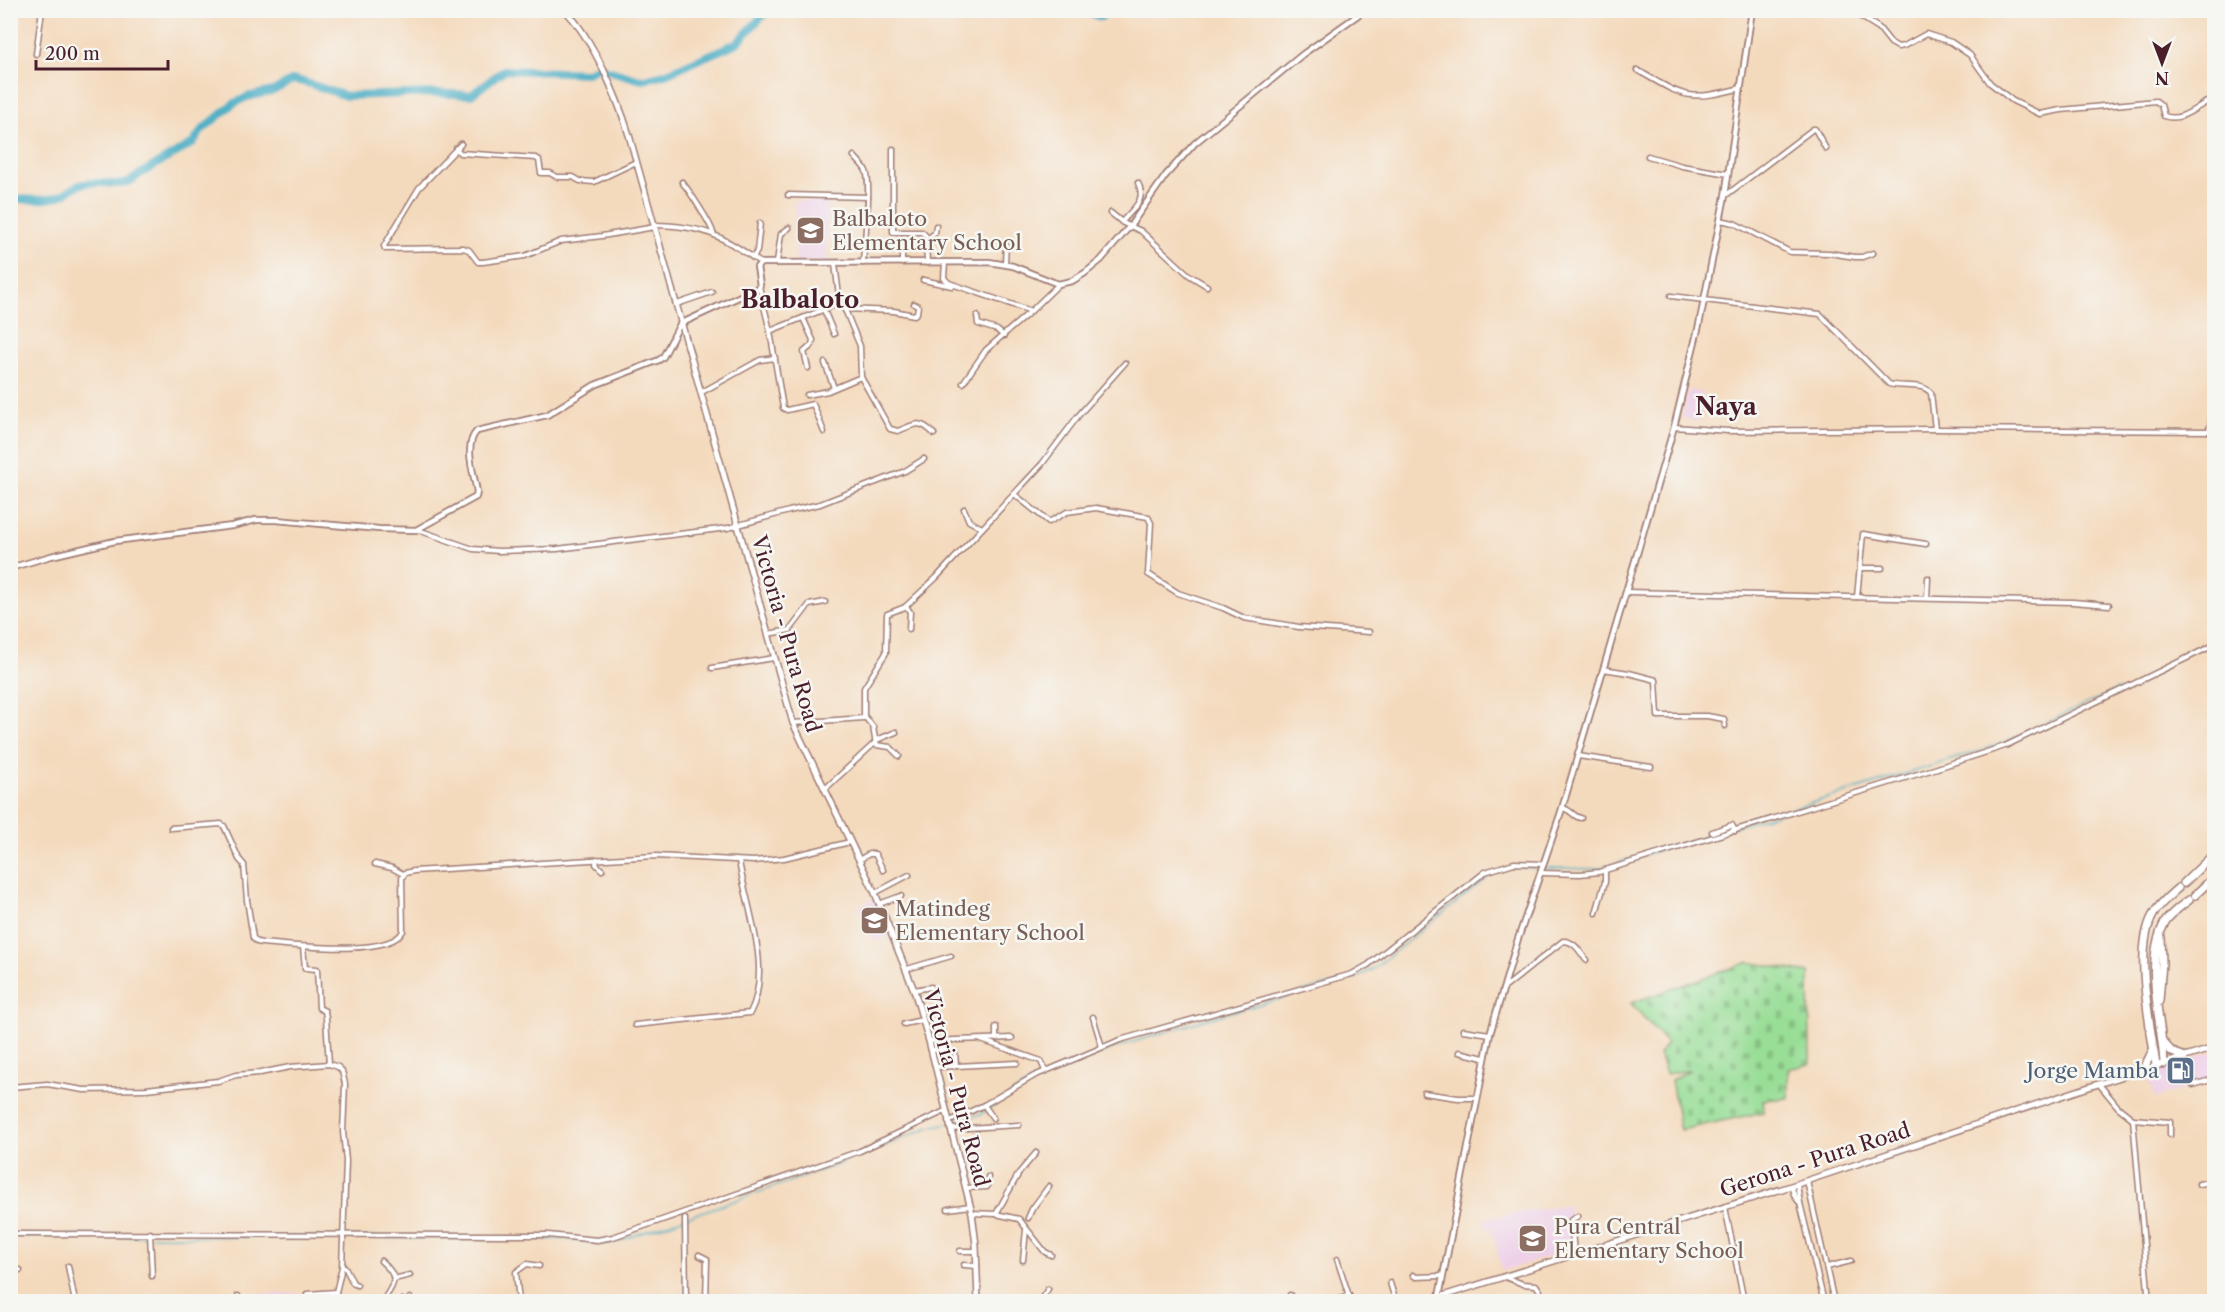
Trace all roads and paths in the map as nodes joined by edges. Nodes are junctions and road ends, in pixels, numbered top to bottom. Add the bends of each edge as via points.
1 (42, 10) edge
2 (565, 10) edge
3 (1365, 10) edge
4 (1752, 10) edge
5 (1850, 10) edge
6 (36, 54) dead end
7 (1637, 70) dead end
8 (1741, 88) junction
9 (2207, 102) dead end
10 (461, 144) dead end
11 (456, 148) junction
12 (893, 149) dead end
13 (1826, 149) dead end
14 (854, 156) dead end
15 (1648, 156) dead end
16 (636, 162) junction
17 (1728, 174) junction
18 (682, 182) dead end
19 (1138, 183) dead end
20 (789, 195) dead end
21 (868, 196) junction
22 (1725, 196) junction
23 (1111, 213) dead end
24 (1720, 220) junction
25 (1122, 222) junction
26 (760, 223) dead end
27 (654, 226) junction
28 (936, 226) dead end
29 (1130, 226) junction
30 (789, 228) dead end
31 (713, 232) junction
32 (928, 238) junction
33 (902, 240) dead end
34 (1006, 242) dead end
35 (1873, 253) dead end
36 (752, 257) junction
37 (777, 262) junction
38 (945, 262) junction
39 (863, 263) junction
40 (902, 263) junction
41 (927, 263) junction
42 (835, 264) junction
43 (1005, 264) junction
44 (759, 265) junction
45 (923, 280) dead end
46 (1059, 284) junction
47 (759, 286) junction
48 (1207, 286) dead end
49 (962, 287) junction
50 (712, 292) dead end
51 (1671, 296) dead end
52 (1705, 299) junction
53 (840, 303) junction
54 (677, 304) junction
55 (914, 304) dead end
56 (845, 309) junction
57 (824, 310) junction
58 (1031, 311) junction
59 (977, 316) dead end
60 (803, 318) junction
61 (682, 322) junction
62 (771, 331) junction
63 (834, 334) dead end
64 (1004, 336) junction
65 (775, 358) junction
66 (825, 363) dead end
67 (1125, 363) dead end
68 (808, 368) dead end
69 (861, 377) junction
70 (963, 383) dead end
71 (834, 388) junction
72 (702, 392) junction
73 (807, 395) dead end
74 (2214, 406) edge
75 (1674, 426) junction
76 (1935, 429) junction
77 (2209, 431) junction
78 (2214, 431) edge
79 (824, 432) dead end
80 (934, 434) dead end
81 (924, 459) dead end
82 (1014, 494) junction
83 (964, 509) dead end
84 (737, 526) junction
85 (982, 528) junction
86 (418, 530) junction
87 (1926, 544) dead end
88 (10, 568) edge
89 (1860, 568) junction
90 (1882, 568) dead end
91 (1928, 578) dead end
92 (1626, 592) junction
93 (1857, 597) junction
94 (1927, 598) junction
95 (825, 602) dead end
96 (2109, 605) dead end
97 (906, 606) junction
98 (909, 629) dead end
99 (1369, 632) dead end
100 (767, 634) junction
101 (2214, 645) edge
102 (774, 658) junction
103 (712, 668) dead end
104 (1603, 669) junction
105 (865, 717) junction
106 (793, 723) junction
107 (1725, 726) dead end
108 (896, 732) dead end
109 (876, 742) junction
110 (899, 756) dead end
111 (1578, 756) junction
112 (1651, 766) dead end
113 (825, 789) junction
114 (1562, 808) junction
115 (1581, 818) dead end
116 (171, 828) dead end
117 (1734, 829) junction
118 (1712, 832) dead end
119 (850, 842) junction
120 (2214, 854) edge
121 (597, 859) junction
122 (859, 860) junction
123 (739, 861) junction
124 (375, 864) dead end
125 (1545, 864) junction
126 (602, 870) dead end
127 (883, 870) dead end
128 (1605, 870) junction
129 (1542, 873) junction
130 (403, 874) junction
131 (909, 875) dead end
132 (2214, 877) edge
133 (875, 893) junction
134 (901, 896) dead end
135 (879, 904) junction
136 (1596, 913) dead end
137 (303, 946) junction
138 (951, 956) dead end
139 (1586, 960) dead end
140 (906, 969) junction
141 (931, 987) dead end
142 (1503, 989) junction
143 (914, 990) junction
144 (1093, 1017) dead end
145 (922, 1020) junction
146 (904, 1024) dead end
147 (635, 1025) dead end
148 (996, 1027) dead end
149 (1463, 1030) dead end
150 (1490, 1034) junction
151 (1012, 1038) dead end
152 (978, 1039) junction
153 (996, 1039) junction
154 (929, 1041) junction
155 (2163, 1042) junction
156 (1102, 1047) junction
157 (2154, 1048) junction
158 (2214, 1048) edge
159 (946, 1049) dead end
160 (931, 1050) junction
161 (956, 1052) dead end
162 (1459, 1052) dead end
163 (2185, 1057) junction
164 (1484, 1058) junction
165 (1017, 1063) dead end
166 (329, 1064) junction
167 (2164, 1064) junction
168 (956, 1066) junction
169 (2156, 1066) junction
170 (935, 1068) junction
171 (2143, 1070) junction
172 (1045, 1071) junction
173 (2214, 1079) edge
174 (2098, 1084) junction
175 (2193, 1085) dead end
176 (10, 1087) edge
177 (1424, 1093) dead end
178 (1477, 1098) junction
179 (984, 1105) junction
180 (945, 1111) junction
181 (993, 1118) dead end
182 (2133, 1119) junction
183 (948, 1122) junction
184 (1019, 1125) dead end
185 (950, 1129) junction
186 (2170, 1135) dead end
187 (1036, 1153) dead end
188 (988, 1177) dead end
189 (1807, 1181) junction
190 (2214, 1181) edge
191 (2199, 1184) dead end
192 (1794, 1185) junction
193 (1049, 1186) dead end
194 (965, 1188) junction
195 (1725, 1207) junction
196 (948, 1209) dead end
197 (971, 1210) junction
198 (996, 1214) junction
199 (1578, 1216) dead end
200 (685, 1219) dead end
201 (1019, 1219) junction
202 (1026, 1229) junction
203 (150, 1233) junction
204 (10, 1234) edge
205 (343, 1235) junction
206 (960, 1251) dead end
207 (976, 1251) junction
208 (1574, 1253) junction
209 (1051, 1255) dead end
210 (699, 1256) dead end
211 (1023, 1260) dead end
212 (1337, 1260) dead end
213 (381, 1261) dead end
214 (1851, 1261) dead end
215 (964, 1265) dead end
216 (68, 1266) dead end
217 (539, 1266) dead end
218 (977, 1266) junction
219 (342, 1267) junction
220 (1827, 1267) junction
221 (20, 1270) dead end
222 (10, 1271) edge
223 (410, 1275) dead end
224 (1413, 1275) dead end
225 (152, 1276) dead end
226 (1443, 1276) junction
227 (1501, 1276) junction
228 (394, 1280) junction
229 (1390, 1283) dead end
230 (357, 1285) dead end
231 (1048, 1289) dead end
232 (336, 1292) junction
233 (307, 1294) dead end
234 (1290, 1295) dead end
235 (1349, 1295) junction
236 (238, 1296) dead end
237 (1439, 1297) junction
238 (75, 1302) edge
239 (239, 1302) edge
240 (336, 1302) edge
241 (382, 1302) edge
242 (519, 1302) edge
243 (686, 1302) edge
244 (706, 1302) edge
245 (978, 1302) edge
246 (1040, 1302) edge
247 (1291, 1302) edge
248 (1332, 1302) edge
249 (1351, 1302) edge
250 (1396, 1302) edge
251 (1424, 1302) edge
252 (1542, 1302) edge
253 (1744, 1302) edge
254 (1824, 1302) edge
255 (1834, 1302) edge
256 (2149, 1302) edge

1 - 6 street
2 - 16 main road, Victoria - Pura Road via 581,30 605,76
3 - 29 street via 1303,54 1202,138 1166,175
4 - 8 street
5 - 9 street via 1898,46 1926,34 1949,40 1970,55 1998,90 2040,114 2156,101 2164,116 2170,118 2184,116
7 - 8 street via 1692,97
8 - 17 street
10 - 11 street
11 - 16 street via 460,153 536,158 541,173 580,181 594,182
11 - 27 street via 419,188 385,249 464,248 483,262 530,255 561,241
12 - 32 street via 893,232 922,232
13 - 22 street via 1813,129
14 - 21 street via 866,170
15 - 17 street
16 - 27 main road, Victoria - Pura Road
17 - 22 street
18 - 31 street
19 - 25 street via 1141,201
20 - 21 street
21 - 39 street
22 - 24 street
23 - 25 street
24 - 35 street via 1734,222 1790,252 1854,257
24 - 52 street
25 - 29 street
26 - 36 street via 757,251
27 - 31 street via 687,226
27 - 54 main road, Victoria - Pura Road
28 - 32 street via 935,233
29 - 46 street via 1089,270
29 - 48 street
30 - 37 street via 781,236
31 - 36 street
32 - 41 street
33 - 40 street
34 - 43 street
36 - 44 street
37 - 42 street
37 - 44 street
38 - 41 street
38 - 43 street
38 - 49 street via 946,280
39 - 40 street
39 - 42 street
40 - 41 street
42 - 53 street
43 - 46 street
44 - 47 street
45 - 49 street
46 - 58 street
47 - 61 street
47 - 62 street
49 - 58 street
50 - 54 street
51 - 52 street
52 - 75 street
52 - 76 street via 1820,314 1889,384 1930,391
53 - 56 street
53 - 57 street
54 - 61 main road, Victoria - Pura Road
55 - 56 street via 918,305 916,315
56 - 69 street via 860,346
57 - 60 street
57 - 63 street
58 - 64 street
59 - 64 street via 978,324
60 - 62 street
60 - 68 street via 813,340 804,352
61 - 72 main road, Victoria - Pura Road
61 - 86 street via 659,360 591,387 548,415 476,432 470,448 476,497
62 - 65 street
64 - 70 street via 986,350
65 - 72 street via 760,360
65 - 79 street via 785,410 813,404
66 - 71 street
67 - 82 street
69 - 71 street
69 - 80 street via 890,429 898,431 919,424
71 - 73 street
72 - 84 main road, Victoria - Pura Road
74 - 77 street
75 - 76 street via 1728,431
75 - 92 street
76 - 77 street
77 - 78 street
81 - 84 street via 905,471 820,504
82 - 85 street
82 - 99 street via 1050,522 1067,512 1096,508 1148,517 1148,574 1178,593 1244,618
83 - 85 street via 971,523
84 - 86 street via 557,549 499,551 473,549
84 - 100 main road, Victoria - Pura Road
85 - 97 street
86 - 88 street via 256,520 115,541
87 - 89 street via 1863,534
89 - 90 street
89 - 93 street
91 - 94 street
92 - 93 street
92 - 104 street
93 - 94 street
94 - 96 street
95 - 100 street via 809,605 790,630
97 - 98 street via 910,612
97 - 105 street via 887,614 886,652 864,688
100 - 102 main road, Victoria - Pura Road
101 - 117 street via 2005,746
102 - 103 street
102 - 106 main road, Victoria - Pura Road
104 - 107 street via 1656,681 1658,716 1707,716 1724,719
104 - 111 street
105 - 106 street
105 - 109 street via 872,724
106 - 113 main road, Victoria - Pura Road
108 - 109 street
109 - 110 street via 890,747
109 - 113 street
111 - 112 street
111 - 114 street
113 - 119 main road, Victoria - Pura Road
114 - 115 street
114 - 125 street
116 - 137 street via 224,826 244,865 253,938 262,943
117 - 118 street via 1730,825
117 - 128 street
119 - 122 main road, Victoria - Pura Road
119 - 123 street via 784,858
120 - 157 highway via 2161,903 2144,940
121 - 123 street via 655,856
121 - 126 street
121 - 130 street
122 - 127 street via 875,854
122 - 133 main road, Victoria - Pura Road
123 - 147 street via 757,943 757,986 750,1013
124 - 130 street
125 - 129 street
125 - 156 street via 1514,863 1485,872 1352,974
128 - 129 street
128 - 136 street
129 - 142 street
130 - 137 street via 403,931 399,938 359,948
131 - 133 street
132 - 155 highway via 2166,921 2156,948 2155,982
133 - 135 main road, Victoria - Pura Road
134 - 135 street
135 - 140 main road, Victoria - Pura Road
137 - 166 street via 305,968 316,969 320,1008 326,1018
138 - 140 street
139 - 142 street via 1575,945 1563,941
140 - 143 main road, Victoria - Pura Road
141 - 143 street
142 - 150 street
143 - 145 main road, Victoria - Pura Road
144 - 156 street
145 - 146 street
145 - 154 main road, Victoria - Pura Road
148 - 153 street
149 - 150 street
150 - 164 street
151 - 153 street
152 - 153 street
152 - 154 street
152 - 172 street via 1041,1061
154 - 160 main road, Victoria - Pura Road
155 - 163 highway via 2172,1052
155 - 167 highway
156 - 172 street
157 - 169 highway
157 - 171 highway
158 - 163 main road, Gerona - Pura Road
159 - 160 street
160 - 170 main road, Victoria - Pura Road
161 - 168 street
162 - 164 street
163 - 167 main road, Gerona - Pura Road
164 - 178 street
165 - 168 street
166 - 176 street via 146,1089 84,1090 47,1084
166 - 205 street via 340,1069 345,1084
167 - 169 main road, Gerona - Pura Road
168 - 170 street
169 - 171 main road, Gerona - Pura Road
170 - 180 main road, Victoria - Pura Road
171 - 174 main road, Gerona - Pura Road
172 - 179 street
173 - 175 street
174 - 182 street
174 - 189 main road, Gerona - Pura Road
177 - 178 street
178 - 226 street
179 - 181 street
179 - 183 street
180 - 183 main road, Victoria - Pura Road
180 - 205 street via 838,1159 601,1240 548,1235
182 - 186 street via 2170,1122
182 - 256 street
183 - 185 main road, Victoria - Pura Road
184 - 185 street
185 - 194 main road, Victoria - Pura Road
187 - 198 street via 1019,1173
188 - 194 street via 987,1187
189 - 192 main road, Gerona - Pura Road
189 - 220 street
190 - 191 street
192 - 195 main road, Gerona - Pura Road
192 - 254 street
193 - 201 street via 1032,1209 1031,1219
194 - 197 main road, Victoria - Pura Road
195 - 208 main road, Gerona - Pura Road
195 - 253 street
196 - 197 street
197 - 198 street
197 - 207 main road, Victoria - Pura Road
198 - 201 street
199 - 208 street via 1571,1220
200 - 243 street
201 - 202 street
202 - 209 street
202 - 211 street
203 - 204 street
203 - 205 street
203 - 225 street
205 - 219 street
206 - 207 street
207 - 218 main road, Victoria - Pura Road
208 - 227 main road, Gerona - Pura Road
210 - 244 street via 707,1259
212 - 235 street
213 - 228 street via 393,1273
214 - 220 street
215 - 218 street
216 - 238 street
217 - 242 street via 527,1264 516,1272
218 - 245 main road, Victoria - Pura Road
219 - 230 street
219 - 232 street
220 - 255 street
221 - 222 street
223 - 228 street
224 - 226 street
226 - 237 street
227 - 237 main road, Gerona - Pura Road
227 - 252 street via 1536,1285
228 - 241 street
229 - 250 street
231 - 246 street
232 - 233 street
232 - 240 street
234 - 247 street
235 - 248 street
235 - 249 street
236 - 239 street
237 - 251 main road, Gerona - Pura Road

